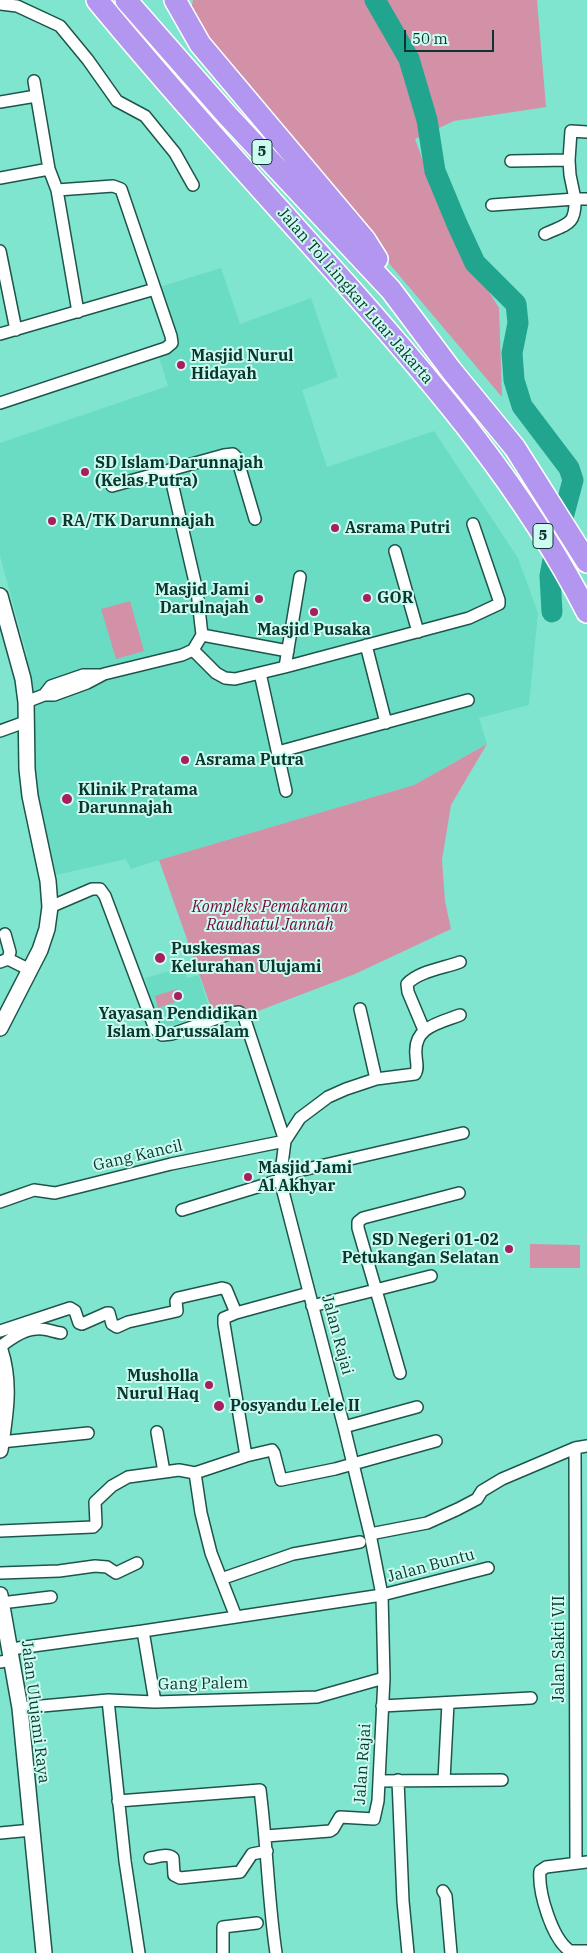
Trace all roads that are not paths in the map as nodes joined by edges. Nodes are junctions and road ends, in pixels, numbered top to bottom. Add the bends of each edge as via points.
1 (97, 0) edge
2 (126, 0) edge
3 (175, 0) edge
4 (0, 4) edge
5 (34, 81) dead end
6 (36, 96) junction
7 (0, 102) edge
8 (587, 132) edge
9 (569, 160) junction
10 (511, 161) dead end
11 (49, 169) junction
12 (0, 178) edge
13 (193, 185) dead end
14 (57, 190) junction
15 (587, 199) edge
16 (575, 200) junction
17 (492, 205) dead end
18 (545, 234) dead end
19 (0, 251) edge
20 (155, 289) junction
21 (391, 290) junction
22 (78, 312) junction
23 (16, 330) junction
24 (0, 334) edge
25 (0, 403) edge
26 (169, 470) junction
27 (112, 486) dead end
28 (255, 519) dead end
29 (473, 524) dead end
30 (395, 551) dead end
31 (587, 562) edge
32 (300, 577) dead end
33 (0, 596) edge
34 (587, 612) edge
35 (418, 632) junction
36 (202, 634) junction
37 (366, 645) junction
38 (193, 650) junction
39 (288, 651) junction
40 (285, 667) junction
41 (260, 673) junction
42 (468, 700) dead end
43 (26, 702) junction
44 (25, 722) junction
45 (386, 723) junction
46 (0, 731) edge
47 (278, 752) junction
48 (286, 791) dead end
49 (50, 907) junction
50 (5, 934) dead end
51 (4, 960) edge
52 (460, 962) dead end
53 (30, 970) junction
54 (360, 1009) dead end
55 (460, 1015) dead end
56 (0, 1028) edge
57 (424, 1030) junction
58 (376, 1079) junction
59 (463, 1132) dead end
60 (285, 1141) junction
61 (281, 1182) junction
62 (459, 1193) dead end
63 (0, 1202) edge
64 (182, 1210) dead end
65 (431, 1276) dead end
66 (376, 1289) junction
67 (309, 1293) junction
68 (312, 1306) junction
69 (236, 1313) junction
70 (0, 1331) edge
71 (61, 1333) dead end
72 (0, 1349) edge
73 (400, 1373) dead end
74 (417, 1407) dead end
75 (3, 1410) edge
76 (344, 1427) junction
77 (157, 1432) dead end
78 (88, 1434) dead end
79 (436, 1441) dead end
80 (1, 1446) edge
81 (587, 1446) edge
82 (575, 1448) junction
83 (246, 1456) junction
84 (353, 1464) junction
85 (164, 1472) junction
86 (195, 1473) junction
87 (0, 1531) edge
88 (370, 1534) junction
89 (360, 1542) dead end
90 (137, 1563) dead end
91 (488, 1568) dead end
92 (0, 1574) edge
93 (221, 1579) junction
94 (382, 1595) junction
95 (51, 1597) dead end
96 (1, 1599) edge
97 (236, 1617) junction
98 (143, 1631) junction
99 (8, 1657) edge
100 (384, 1678) junction
101 (531, 1698) dead end
102 (108, 1700) junction
103 (155, 1702) junction
104 (448, 1703) junction
105 (382, 1706) junction
106 (20, 1708) junction
107 (379, 1780) junction
108 (398, 1780) junction
109 (444, 1780) junction
110 (502, 1780) dead end
111 (118, 1801) junction
112 (32, 1830) junction
113 (0, 1833) edge
114 (266, 1836) junction
115 (267, 1851) junction
116 (150, 1858) dead end
117 (581, 1862) edge
118 (442, 1891) dead end
119 (257, 1923) dead end
120 (587, 1951) edge
121 (44, 1953) edge
122 (139, 1953) edge
123 (223, 1953) edge
124 (276, 1953) edge
125 (408, 1953) edge
126 (451, 1953) edge

1 - 34 highway, Jalan Tol Lingkar Luar Jakarta / 5 via 376,318 461,420 536,523
2 - 21 highway, Jalan Tol Lingkar Luar Jakarta / 5 via 226,115
3 - 21 highway via 200,44 364,240 386,273
4 - 13 street via 18,6 60,26 117,101 145,116 175,153
5 - 6 street
6 - 7 street
6 - 11 street
8 - 9 street via 571,131
9 - 10 street
9 - 16 street
11 - 12 street
11 - 14 street
14 - 20 street via 113,186 122,189
14 - 22 street
15 - 16 street
16 - 17 street
16 - 18 street via 575,213 570,222
19 - 23 street
20 - 22 street
20 - 25 street via 171,336 172,343 166,348
21 - 31 highway, Jalan Tol Lingkar Luar Jakarta / 5 via 515,448
22 - 23 street
23 - 24 street
26 - 27 street
26 - 28 street via 233,454 237,458
26 - 36 street via 197,591
29 - 35 street via 499,604 469,618
30 - 35 street
32 - 39 street
33 - 43 street via 23,679
35 - 37 street
36 - 38 street
36 - 39 street
37 - 40 street
37 - 45 street
38 - 41 street via 225,678
38 - 43 street via 102,675 83,675 51,686 44,695
39 - 40 street
40 - 41 street
41 - 47 street
42 - 45 street
43 - 44 street
44 - 46 street
44 - 49 street via 27,769
45 - 47 street
47 - 48 street
49 - 53 street via 47,929
49 - 60 street via 92,889 100,890 155,1029 162,1035 239,1012 244,1017
50 - 51 street via 10,952
51 - 53 street
52 - 57 street via 407,984
53 - 56 street
54 - 58 street
55 - 57 street
57 - 58 street via 415,1045 418,1068 415,1074
58 - 60 street via 346,1089 314,1106 300,1118
59 - 61 street via 294,1172
60 - 61 street, Jalan Rajai
60 - 63 street, Gang Kancil via 170,1164 54,1193 34,1190
61 - 64 street
61 - 67 street, Jalan Rajai
62 - 66 street via 358,1222
65 - 66 street
66 - 68 street
66 - 73 street
67 - 68 street, Jalan Rajai
67 - 69 street
68 - 76 street, Jalan Rajai
69 - 70 street via 226,1289 222,1288 178,1298 177,1310 117,1327 112,1324 109,1313 79,1323 70,1308
69 - 83 street via 224,1318 224,1324
71 - 72 street via 38,1328 10,1339
72 - 75 street via 7,1375
74 - 76 street
75 - 80 street
76 - 84 street, Jalan Rajai
77 - 85 street
78 - 80 street
79 - 84 street
81 - 82 street
82 - 88 street via 497,1482 482,1491 477,1499 427,1523
82 - 117 street, Jalan Sakti VII
83 - 84 street via 273,1451 281,1480
83 - 86 street
84 - 88 street, Jalan Rajai
85 - 86 street
85 - 87 street via 128,1477 112,1486 95,1502 96,1524 93,1527
86 - 93 street via 207,1537
88 - 94 street, Jalan Rajai
89 - 93 street via 293,1554
90 - 92 street via 116,1572 95,1566
91 - 94 street, Jalan Buntu
93 - 97 street
94 - 97 street
94 - 100 street, Jalan Rajai
95 - 96 street
96 - 99 street, Jalan Ulujami Raya
97 - 98 street
98 - 99 street
98 - 103 street
99 - 106 street, Jalan Ulujami Raya
100 - 103 street, Gang Palem via 317,1697
100 - 105 street, Jalan Rajai
101 - 104 street
102 - 103 street, Gang Palem
102 - 106 street, Gang Palem
102 - 111 street
104 - 105 street
104 - 109 street
105 - 107 street, Jalan Rajai
106 - 112 street, Jalan Ulujami Raya
107 - 108 street
107 - 114 street, Jalan Rajai via 374,1819 340,1817 331,1830
108 - 109 street
108 - 125 street
109 - 110 street
111 - 114 street via 260,1790
111 - 122 street
112 - 113 street
112 - 121 street, Jalan Ulujami Raya
114 - 115 street
115 - 116 street via 252,1854 240,1872 180,1878 174,1876 172,1856
115 - 124 street
117 - 120 street via 546,1867 540,1871 549,1920 559,1940 570,1951
118 - 126 street via 446,1896
119 - 123 street via 223,1927

